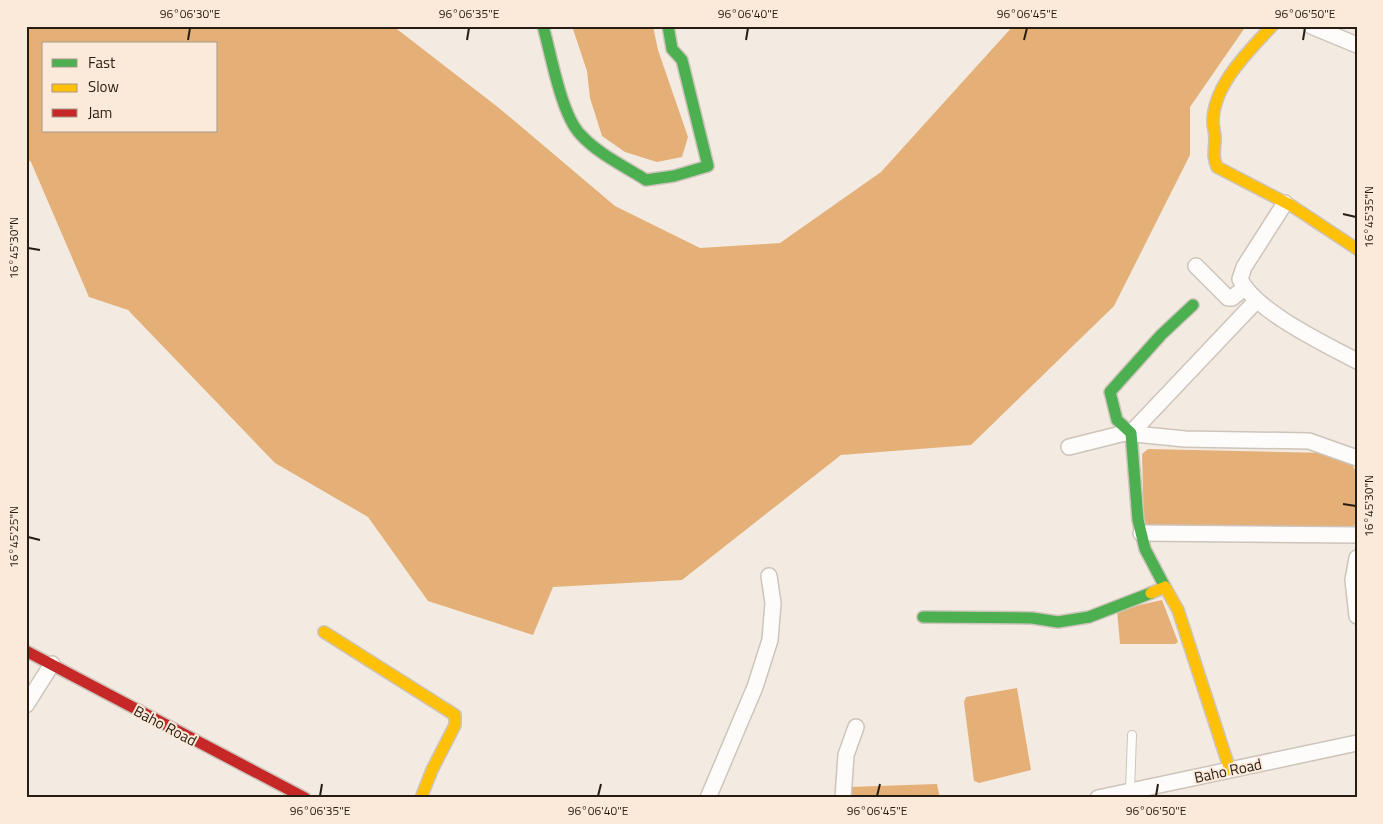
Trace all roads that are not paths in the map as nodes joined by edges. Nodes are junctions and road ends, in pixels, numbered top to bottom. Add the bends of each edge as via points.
1 (543, 26) edge
2 (668, 26) edge
3 (1272, 26) edge
4 (1318, 28) edge
5 (1357, 45) edge
6 (1285, 203) junction
7 (1357, 250) edge
8 (1196, 266) dead end
9 (1244, 288) junction
10 (1258, 300) junction
11 (1193, 305) dead end
12 (1357, 361) edge
13 (1131, 434) junction
14 (1069, 447) dead end
15 (1357, 458) edge
16 (1141, 533) junction
17 (1357, 535) edge
18 (1357, 558) edge
19 (769, 576) dead end
20 (1164, 587) junction
21 (1357, 616) edge
22 (923, 617) dead end
23 (324, 632) dead end
24 (26, 651) edge
25 (52, 664) junction
26 (26, 705) edge
27 (856, 727) dead end
28 (1132, 735) dead end
29 (1356, 745) edge
30 (1230, 770) junction
31 (1130, 791) junction
32 (305, 798) edge
33 (421, 798) edge
34 (708, 798) edge
35 (843, 798) edge
36 (1098, 798) edge

1 - 2 street via 578,132 646,180 708,166 682,60 672,48
3 - 6 street via 1220,92 1213,121 1212,155 1217,167
4 - 5 street
6 - 7 street
6 - 9 street via 1244,267 1240,279
8 - 9 street via 1228,298
9 - 10 street
10 - 12 street
10 - 13 street
11 - 13 street via 1110,392 1117,420
13 - 14 street
13 - 15 street via 1185,439 1309,441
13 - 16 street
16 - 17 street
16 - 20 street via 1145,549
18 - 21 street via 1353,580
19 - 34 street via 773,603 770,640 756,687
20 - 22 street via 1089,617 1058,622 1003,617
20 - 30 street via 1178,610
23 - 33 street via 456,718
24 - 25 street, Baho Road
25 - 26 street
25 - 32 street, Baho Road
27 - 35 street via 846,755
28 - 31 lane
29 - 30 street, Baho Road
30 - 31 street, Baho Road
31 - 36 street, Baho Road

